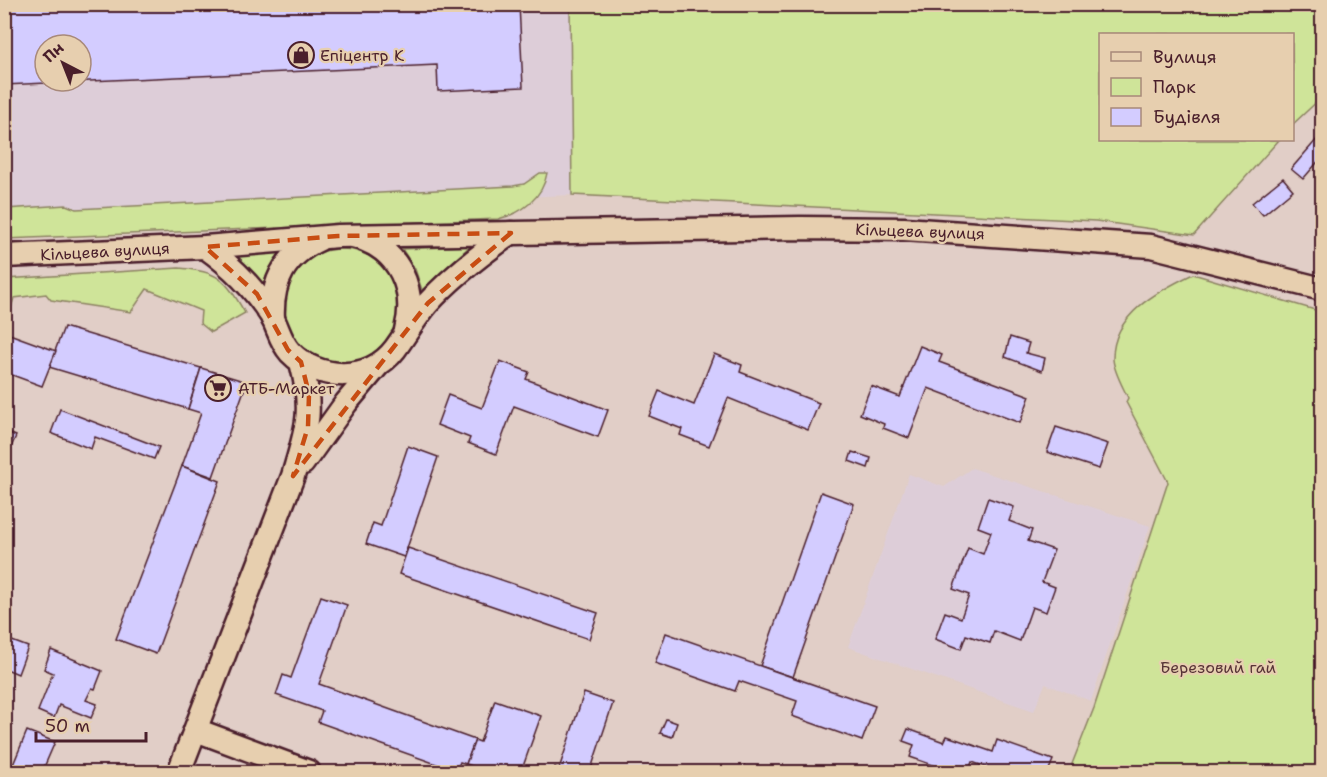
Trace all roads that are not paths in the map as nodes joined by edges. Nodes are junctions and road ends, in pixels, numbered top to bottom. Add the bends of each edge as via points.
1 (511, 233) junction
2 (338, 236) junction
3 (205, 247) junction
4 (4, 256) edge
5 (1323, 289) edge
6 (273, 319) junction
7 (405, 333) junction
8 (301, 362) junction
9 (380, 363) junction
10 (293, 476) junction
11 (196, 730) junction
12 (178, 772) edge
13 (309, 772) edge

1 - 2 main road, Кільцева вулиця
1 - 5 main road, Кільцева вулиця via 800,228 1024,235 1151,246
1 - 7 main road, Кільцева вулиця via 452,280
2 - 3 main road, Кільцева вулиця
2 - 6 main road, Кільцева вулиця via 305,246 287,263 275,285
2 - 7 main road, Кільцева вулиця via 376,245 398,266 410,293
3 - 4 main road, Кільцева вулиця
3 - 6 main road, Кільцева вулиця via 244,279
6 - 8 main road, Кільцева вулиця via 288,350
7 - 9 main road, Кільцева вулиця
8 - 9 main road, Кільцева вулиця via 340,375 361,372
8 - 10 main road via 309,394 308,427
9 - 10 main road via 345,403
10 - 11 main road
11 - 12 main road
11 - 13 main road

